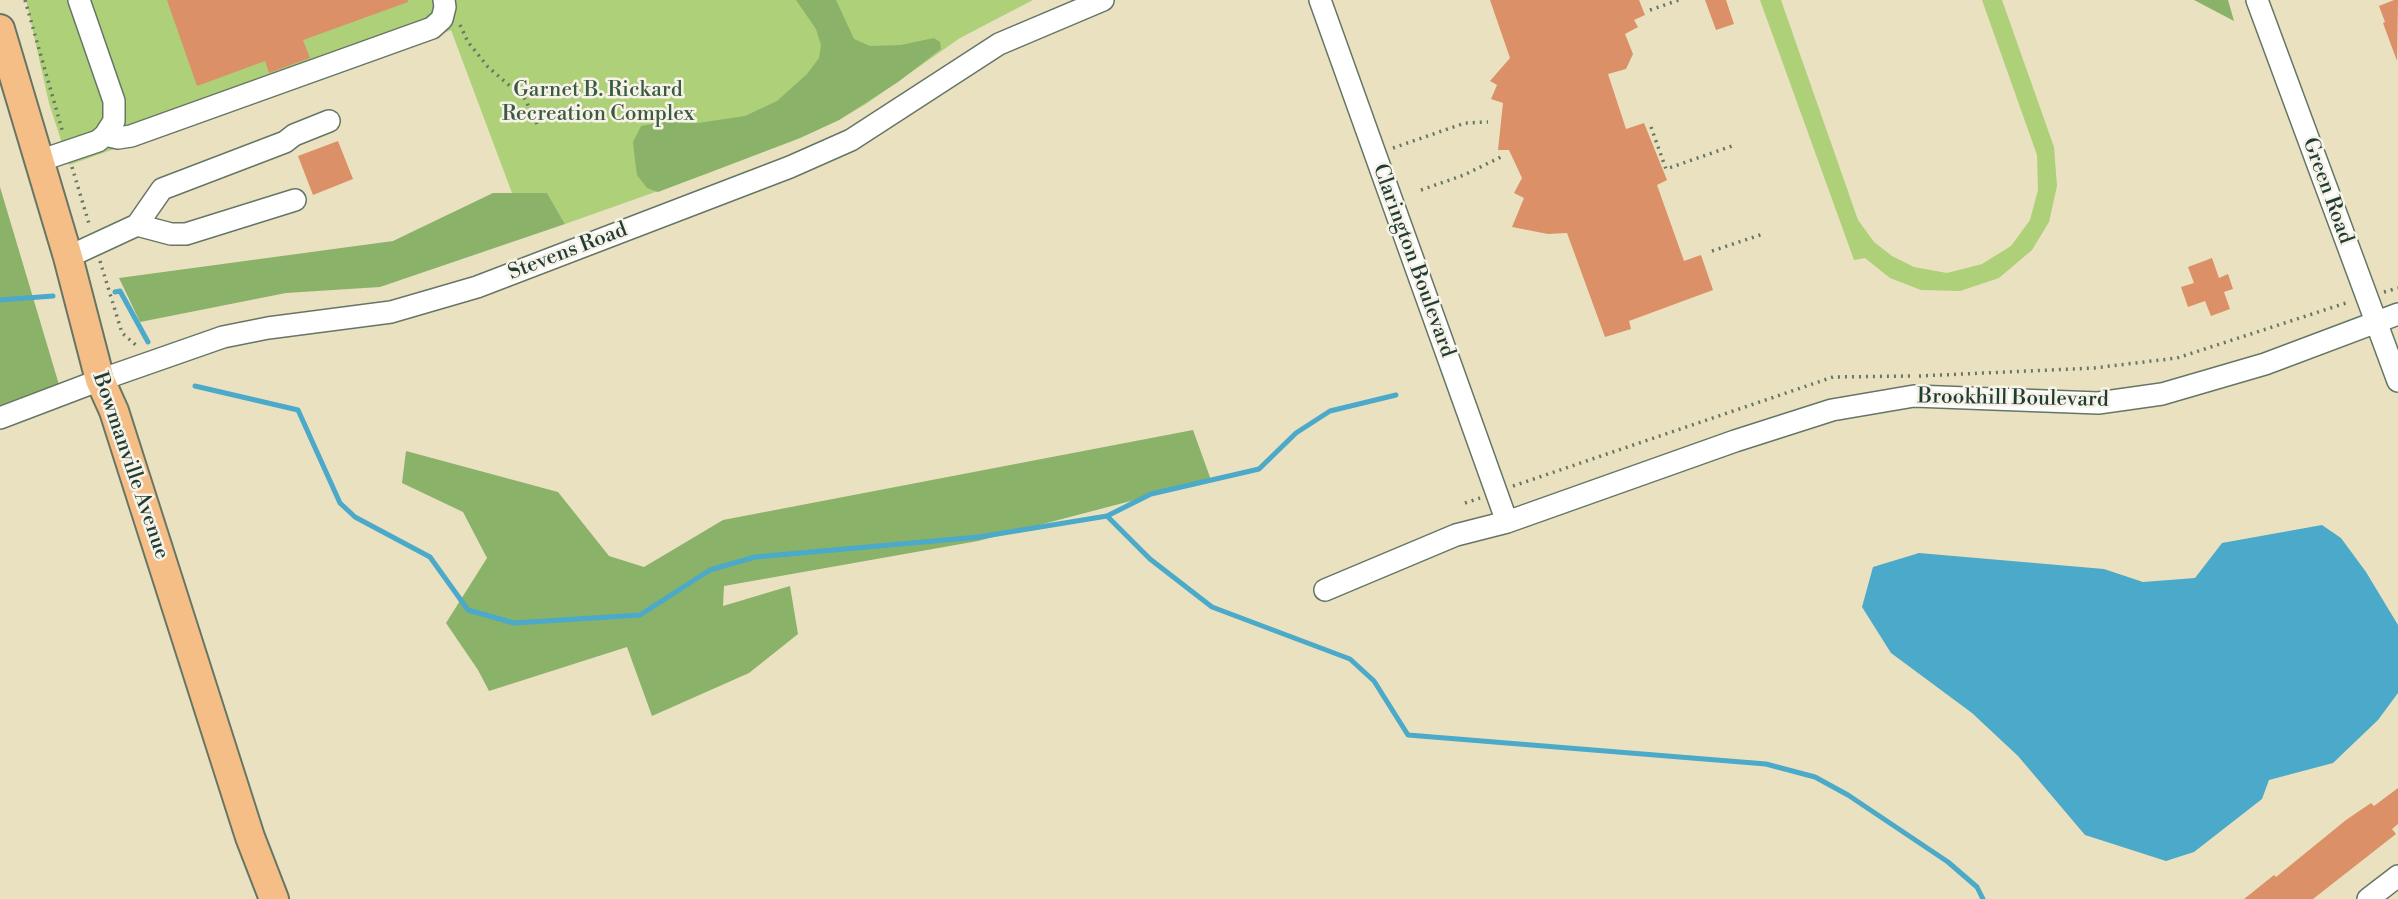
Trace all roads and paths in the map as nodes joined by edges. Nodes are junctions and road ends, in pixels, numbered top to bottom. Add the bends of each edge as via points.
1 (25, 0) edge
2 (79, 0) edge
3 (1103, 0) edge
4 (1320, 0) edge
5 (1679, 0) edge
6 (2258, 0) edge
7 (445, 4) edge
8 (1650, 10) dead end
9 (0, 29) edge
10 (329, 121) dead end
11 (1488, 122) dead end
12 (537, 124) dead end
13 (1651, 127) dead end
14 (105, 135) junction
15 (64, 138) dead end
16 (1731, 146) dead end
17 (1375, 155) junction
18 (1501, 157) dead end
19 (39, 161) junction
20 (72, 167) dead end
21 (1421, 190) dead end
22 (295, 200) dead end
23 (137, 225) junction
24 (1763, 234) dead end
25 (93, 237) dead end
26 (1712, 251) dead end
27 (68, 257) junction
28 (100, 259) dead end
29 (2398, 314) edge
30 (2376, 322) junction
31 (137, 346) dead end
32 (100, 380) junction
33 (2398, 381) edge
34 (0, 418) edge
35 (1507, 523) junction
36 (1325, 590) dead end
37 (2398, 876) edge
38 (274, 899) edge
39 (2368, 899) edge

1 - 15 path
2 - 14 street via 115,108 114,121
3 - 32 street, Stevens Road via 999,44 851,140 477,287 391,312 223,338
4 - 17 street, Clarington Boulevard
5 - 8 path
6 - 30 street, Green Road
7 - 12 path via 476,54 525,99
7 - 14 street via 442,19 432,28 131,136
9 - 19 main road, Bowmanville Avenue
10 - 23 street via 162,189
11 - 17 path via 1465,123
13 - 16 path via 1666,169
14 - 19 street via 90,145
17 - 35 street, Clarington Boulevard
18 - 21 path
19 - 27 main road, Bowmanville Avenue
20 - 25 path
22 - 23 street via 186,234
23 - 27 street
24 - 26 path
27 - 32 main road, Bowmanville Avenue
28 - 31 path via 122,333
29 - 30 street, Brookhill Boulevard
30 - 33 street, Green Road
30 - 35 street, Brookhill Boulevard via 2265,364 2162,394 2098,403 1914,396 1832,410
32 - 34 street, Stevens Road
32 - 38 main road, Bowmanville Avenue
35 - 36 street, Brookhill Boulevard via 1456,535
37 - 39 street

